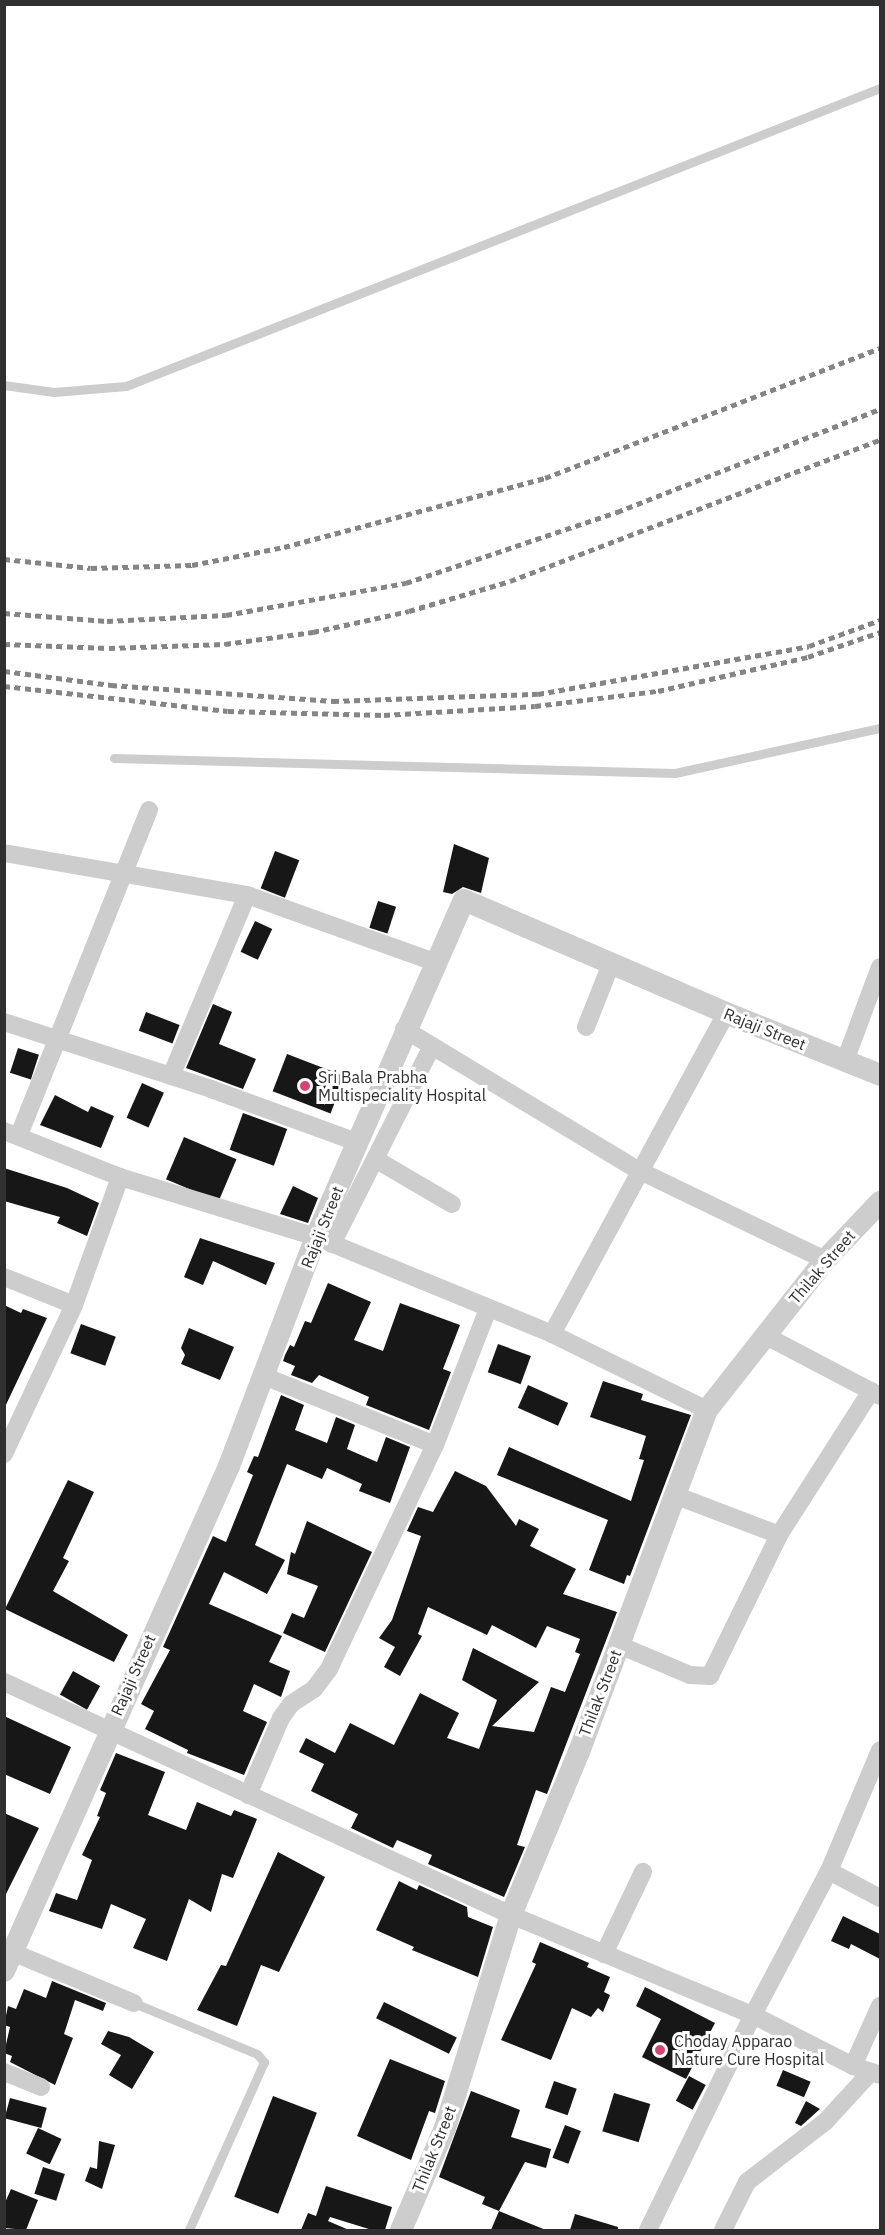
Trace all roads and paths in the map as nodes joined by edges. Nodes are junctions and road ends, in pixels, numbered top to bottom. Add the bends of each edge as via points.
1 (880, 88) edge
2 (4, 385) edge
3 (880, 728) edge
4 (114, 758) dead end
5 (149, 810) dead end
6 (4, 853) edge
7 (123, 875) junction
8 (246, 895) junction
9 (434, 962) junction
10 (611, 964) junction
11 (880, 967) edge
12 (726, 1013) junction
13 (4, 1022) edge
14 (586, 1027) dead end
15 (404, 1029) junction
16 (58, 1042) junction
17 (432, 1046) junction
18 (845, 1061) junction
19 (880, 1075) edge
20 (171, 1076) junction
21 (12, 1133) edge
22 (357, 1142) junction
23 (375, 1159) junction
24 (638, 1170) junction
25 (120, 1177) junction
26 (880, 1202) edge
27 (452, 1204) dead end
28 (324, 1240) junction
29 (825, 1260) junction
30 (4, 1277) edge
31 (74, 1305) junction
32 (488, 1309) junction
33 (552, 1334) junction
34 (764, 1335) junction
35 (266, 1377) junction
36 (876, 1393) edge
37 (707, 1410) junction
38 (435, 1445) junction
39 (4, 1454) edge
40 (677, 1496) junction
41 (779, 1535) junction
42 (619, 1645) junction
43 (4, 1682) edge
44 (108, 1731) junction
45 (880, 1750) edge
46 (248, 1795) junction
47 (830, 1871) junction
48 (643, 1872) dead end
49 (880, 1898) edge
50 (511, 1915) junction
51 (604, 1954) junction
52 (8, 1961) edge
53 (134, 2003) joint
54 (880, 2006) edge
55 (753, 2014) junction
56 (853, 2066) junction
57 (4, 2072) edge
58 (876, 2074) edge
59 (41, 2087) dead end
60 (189, 2230) edge
61 (400, 2230) edge
62 (648, 2230) edge
63 (723, 2230) edge

1 - 2 lane via 126,386 54,392
3 - 4 lane via 675,773
5 - 7 street
6 - 7 street
7 - 8 street
7 - 16 street
8 - 9 street
8 - 20 street
9 - 10 street, Rajaji Street via 464,900
9 - 15 street, Rajaji Street
10 - 12 street, Rajaji Street
10 - 14 street
11 - 18 street
12 - 18 street, Rajaji Street
12 - 24 street
13 - 16 street
15 - 17 street
15 - 22 street, Rajaji Street
16 - 20 street
16 - 21 street
17 - 23 street
17 - 24 street
18 - 19 street, Rajaji Street
20 - 22 street
21 - 25 street
22 - 28 street, Rajaji Street
23 - 27 street
23 - 28 street
24 - 29 street
24 - 33 street
25 - 28 street
25 - 31 street
26 - 29 street, Thilak Street
28 - 32 street
28 - 35 street, Rajaji Street
29 - 34 street, Thilak Street
30 - 31 street
31 - 39 street
32 - 33 street
32 - 38 street
33 - 37 street
34 - 36 street
34 - 37 street, Thilak Street
35 - 38 street
35 - 44 street, Rajaji Street
36 - 41 street
37 - 40 street, Thilak Street
38 - 46 street via 329,1669 314,1689 291,1704 281,1718
40 - 41 street
40 - 42 street, Thilak Street
41 - 42 street via 710,1676 690,1675
42 - 50 street, Thilak Street
43 - 44 street
44 - 46 street
44 - 52 street, Rajaji Street
45 - 47 street
46 - 50 street
47 - 49 street
47 - 55 street
48 - 51 street
50 - 51 street
50 - 61 street, Thilak Street via 445,2128
51 - 55 street
52 - 53 street
53 - 60 lane via 257,2054 264,2062
54 - 56 street
55 - 56 street
55 - 62 street
56 - 58 street
57 - 59 street
58 - 63 street via 825,2122 747,2182

